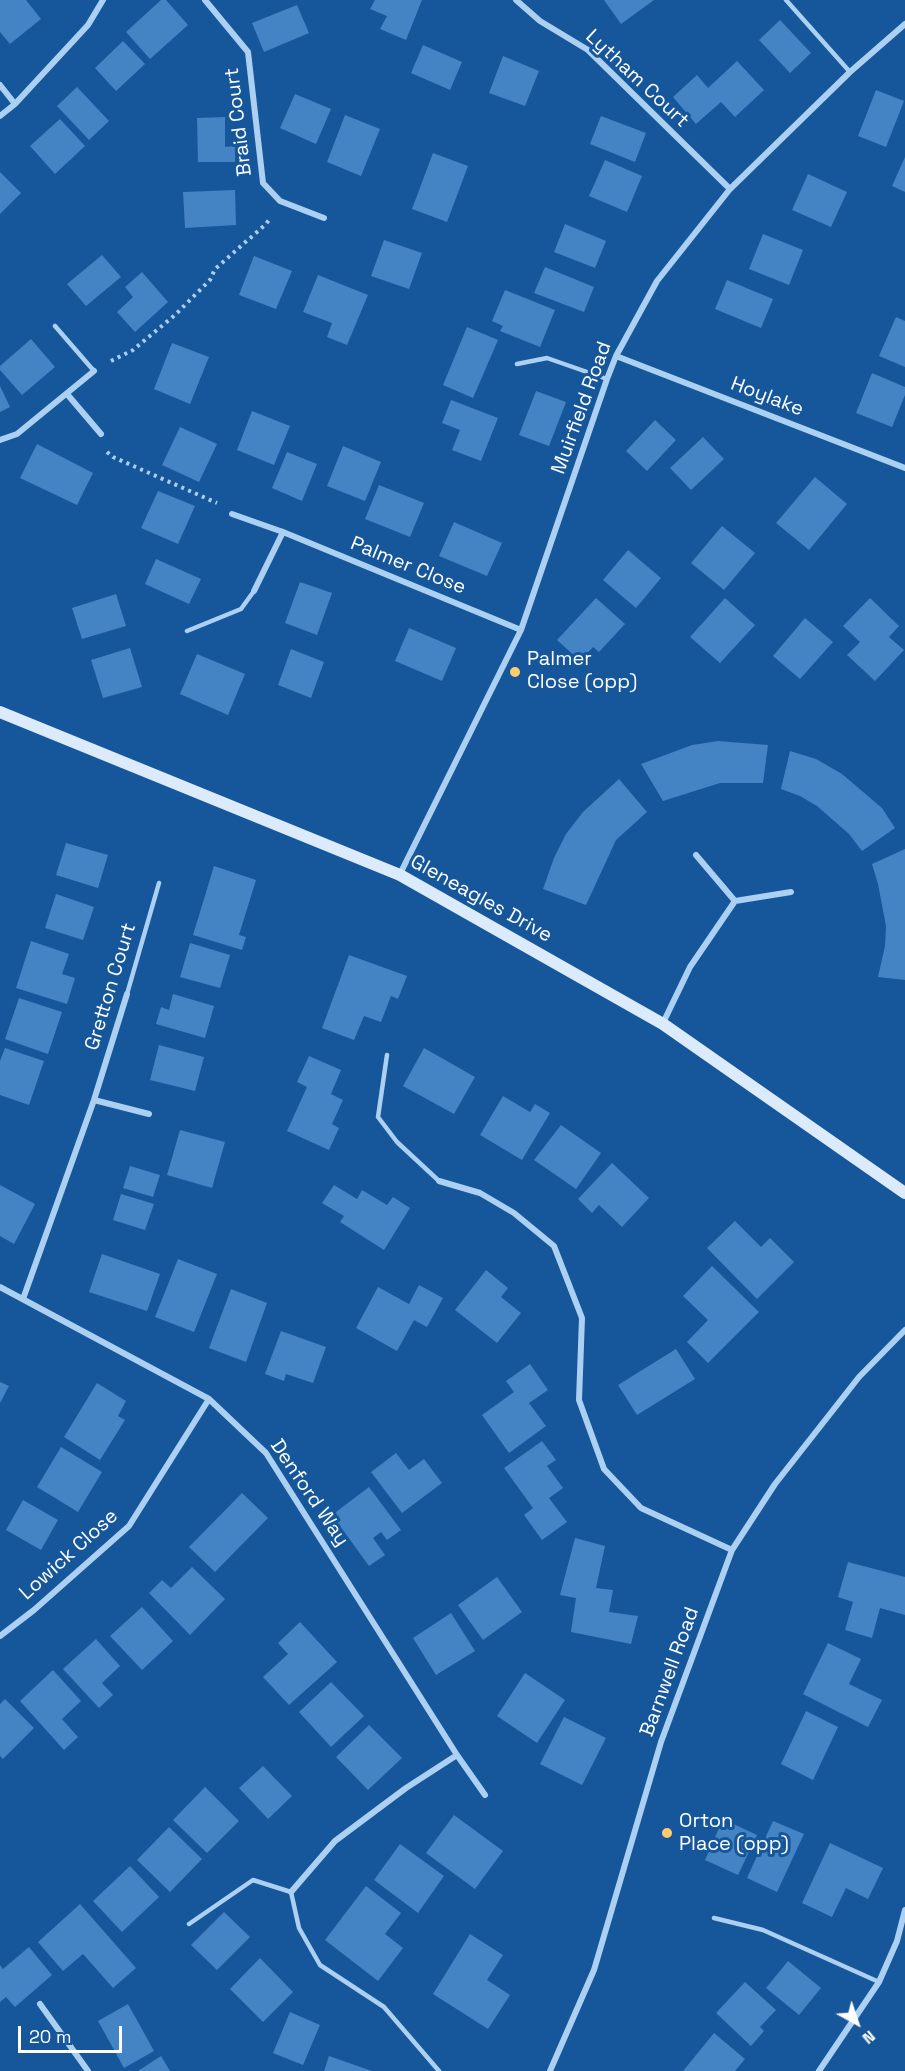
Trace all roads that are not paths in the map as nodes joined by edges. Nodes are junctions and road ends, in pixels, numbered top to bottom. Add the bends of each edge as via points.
1 (103, 0) edge
2 (205, 0) edge
3 (516, 0) edge
4 (786, 0) edge
5 (905, 24) edge
6 (850, 72) junction
7 (0, 86) edge
8 (15, 104) junction
9 (0, 116) edge
10 (730, 189) junction
11 (324, 218) dead end
12 (56, 326) dead end
13 (616, 356) junction
14 (517, 364) dead end
15 (94, 371) joint
16 (607, 379) junction
17 (67, 394) junction
18 (101, 434) road end
19 (0, 440) edge
20 (905, 468) edge
21 (232, 514) road end
22 (283, 532) junction
23 (254, 591) joint
24 (522, 630) junction
25 (187, 631) dead end
26 (0, 712) edge
27 (696, 855) dead end
28 (400, 875) junction
29 (159, 883) dead end
30 (791, 892) dead end
31 (735, 902) junction
32 (127, 994) joint
33 (663, 1024) junction
34 (387, 1055) dead end
35 (94, 1100) junction
36 (149, 1114) dead end
37 (439, 1181) joint
38 (905, 1193) edge
39 (0, 1287) edge
40 (23, 1299) junction
41 (905, 1330) edge
42 (209, 1399) junction
43 (732, 1550) junction
44 (0, 1636) edge
45 (458, 1755) junction
46 (485, 1795) dead end
47 (291, 1892) junction
48 (905, 1910) edge
49 (714, 1918) dead end
50 (189, 1924) dead end
51 (879, 1982) junction
52 (39, 2004) dead end
53 (88, 2071) edge
54 (439, 2071) edge
55 (550, 2071) edge
56 (819, 2071) edge

1 - 8 street via 87,25
2 - 11 street, Braid Court via 248,52 263,183 280,201
3 - 10 street, Lytham Court via 540,21 588,50
4 - 6 lane
5 - 6 street, Muirfield Road
6 - 10 street, Muirfield Road
7 - 8 street
8 - 9 street
10 - 13 street, Muirfield Road via 657,280
12 - 15 lane
13 - 16 street, Muirfield Road
13 - 20 street, Hoylake
14 - 16 lane via 547,358
15 - 17 street
16 - 24 street, Muirfield Road
17 - 18 street
17 - 19 street via 17,434
21 - 22 street, Palmer Close
22 - 23 street
22 - 24 street, Palmer Close
23 - 25 lane via 242,609
24 - 28 street, Muirfield Road
26 - 28 street, Gleneagles Drive
27 - 31 street
28 - 33 street, Gleneagles Drive
29 - 32 lane, Gretton Court
30 - 31 street
31 - 33 street via 690,968
32 - 35 street, Gretton Court
33 - 38 street, Gleneagles Drive
34 - 37 lane via 378,1117 397,1142
35 - 36 street
35 - 40 street, Gretton Court
37 - 43 street via 480,1193 514,1213 554,1246 582,1318 579,1400 604,1469 641,1508
39 - 40 street, Denford Way
40 - 42 street, Denford Way
41 - 43 street, Barnwell Road via 859,1377 775,1485
42 - 44 street, Lowick Close via 129,1526
42 - 45 street, Denford Way via 266,1453
43 - 55 street, Barnwell Road via 661,1742 594,1970
45 - 46 street, Denford Way
45 - 47 street via 335,1841
47 - 50 lane via 253,1880
47 - 54 lane via 299,1928 320,1965 384,2007
48 - 51 street via 897,1941
49 - 51 lane via 763,1930
51 - 56 street
52 - 53 street

